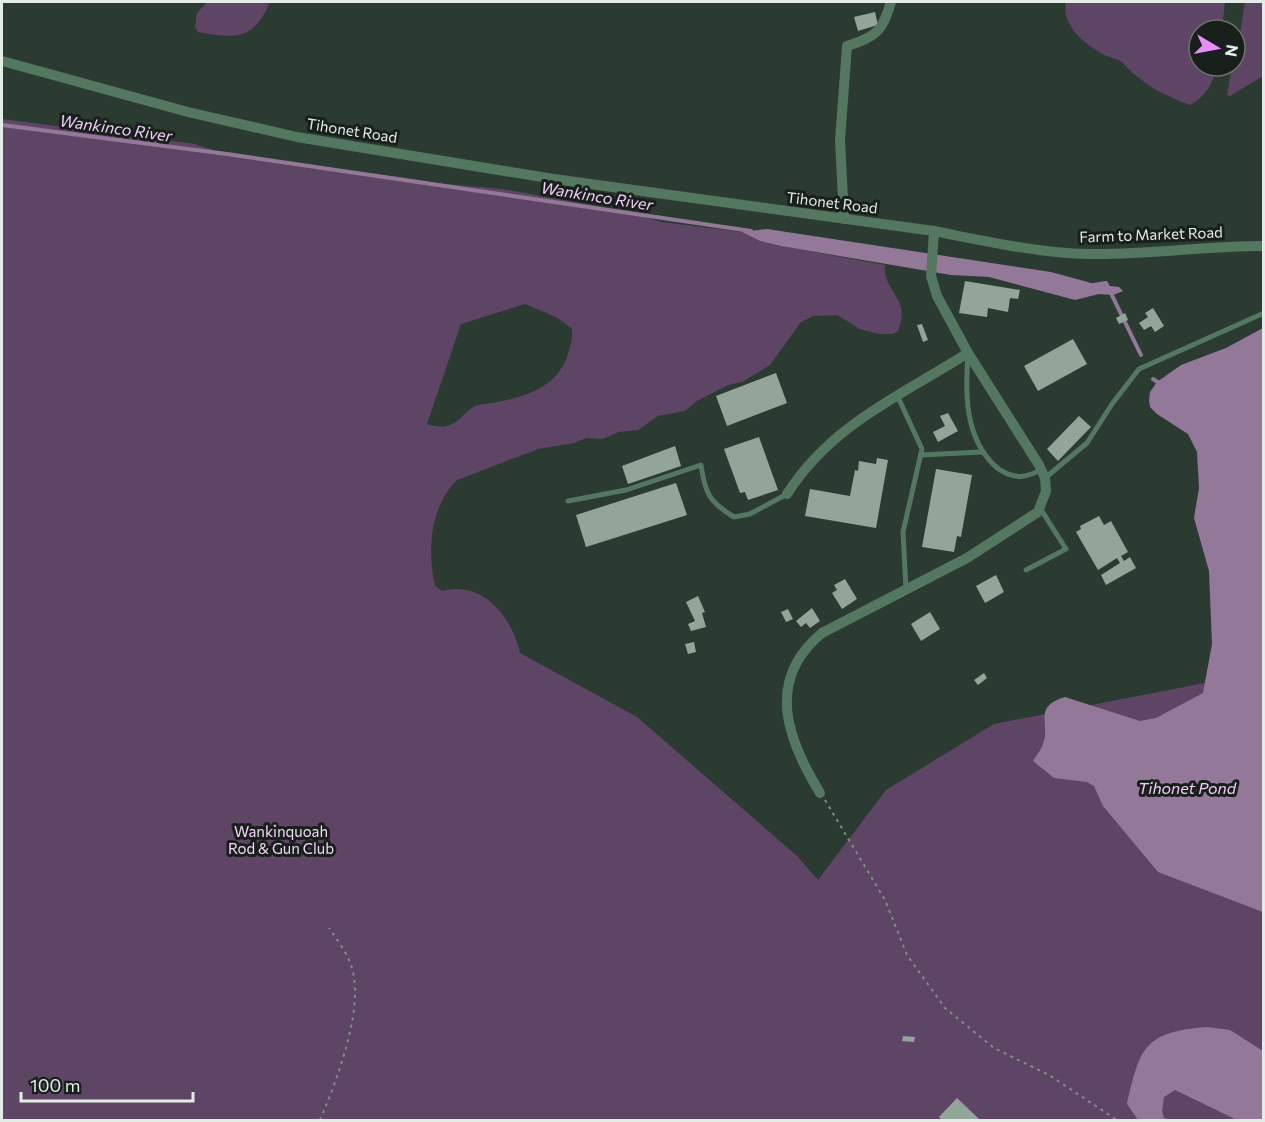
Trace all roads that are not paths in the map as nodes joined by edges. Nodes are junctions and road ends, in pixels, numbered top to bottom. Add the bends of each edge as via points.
1 (891, 2) edge
2 (2, 61) edge
3 (843, 219) junction
4 (934, 231) junction
5 (1263, 246) edge
6 (1263, 313) edge
7 (968, 353) junction
8 (897, 395) junction
9 (981, 452) junction
10 (921, 455) junction
11 (1043, 474) junction
12 (787, 494) joint
13 (568, 501) dead end
14 (1040, 508) junction
15 (1026, 570) dead end
16 (906, 589) junction
17 (820, 793) road end

1 - 3 street via 884,28 867,40 847,46 840,141
2 - 3 street, Tihonet Road via 297,137 554,179
3 - 4 street, Tihonet Road
4 - 5 street, Farm to Market Road via 1087,254
4 - 7 street via 931,276 937,296
6 - 11 lane via 1139,369 1087,443
7 - 8 street
7 - 9 lane via 966,398
7 - 11 street
8 - 10 lane via 922,449
8 - 12 street via 826,445 808,462
9 - 10 lane
9 - 11 lane via 1013,476
10 - 16 lane via 903,532
11 - 14 street via 1046,491
12 - 13 lane via 750,514 734,517 715,506 704,488 701,465 626,490
14 - 15 lane via 1066,549
14 - 16 street via 998,540
16 - 17 street via 822,633 804,651 792,672 788,723

